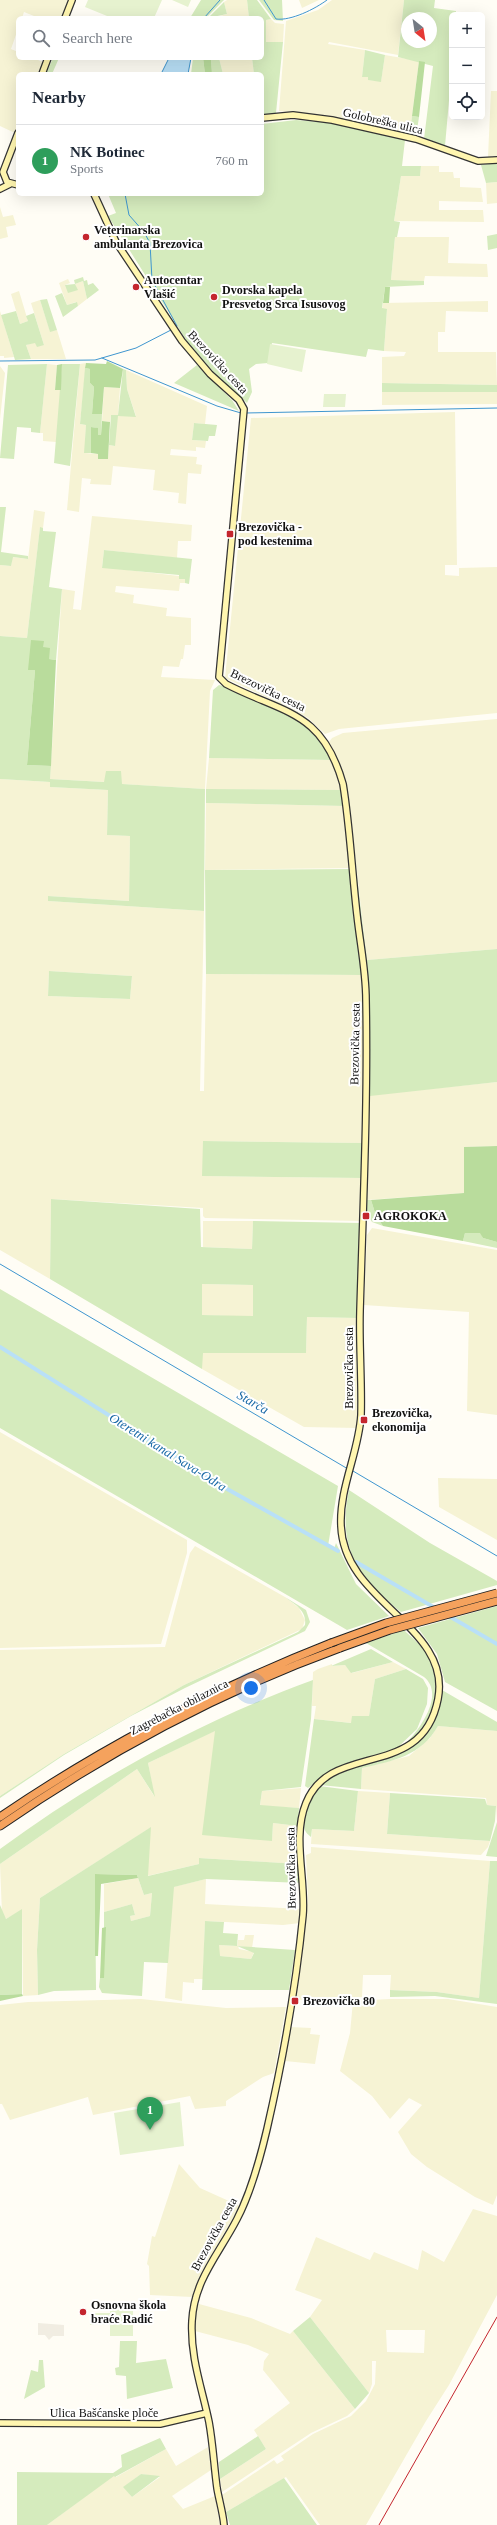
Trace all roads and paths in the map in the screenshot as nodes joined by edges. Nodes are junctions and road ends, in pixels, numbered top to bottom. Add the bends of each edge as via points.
1 (72, 0) edge
2 (66, 16) edge
3 (47, 60) edge
4 (43, 72) edge
5 (264, 118) edge
6 (16, 138) edge
7 (497, 160) edge
8 (3, 172) junction
9 (0, 178) edge
10 (10, 184) junction
11 (16, 185) edge
12 (0, 189) edge
13 (95, 196) edge
14 (497, 1593) edge
15 (497, 1601) edge
16 (0, 1817) edge
17 (0, 1826) edge
18 (207, 2413) junction
19 (0, 2423) edge
20 (224, 2525) edge

1 - 2 main road
3 - 4 main road
5 - 7 main road, Golobreška ulica via 293,115 332,120 416,139 476,160
6 - 8 main road
8 - 9 main road
8 - 10 main road
10 - 11 main road
10 - 12 main road
13 - 18 main road, Brezovička cesta via 116,242 174,329 199,361 239,400 245,413 218,674 226,684 283,708 304,720 323,739 336,763 345,795 366,1004 360,1318 361,1411 359,1433 342,1504 341,1527 347,1556 368,1587 418,1636 429,1651 437,1671 438,1696 430,1722 411,1744 389,1756 353,1764 330,1774 314,1788 304,1808 301,1831 304,1898 302,1926 291,2004 267,2127 242,2208 205,2271 194,2302 192,2355
14 - 16 highway, Zagrebačka obilaznica, bridge via 386,1624 262,1671 172,1714 95,1756
15 - 17 highway, Zagrebačka obilaznica, bridge via 390,1630 265,1678 169,1723 99,1762
18 - 19 main road, Ulica Bašćanske ploče via 160,2424
18 - 20 main road, Brezovička cesta

